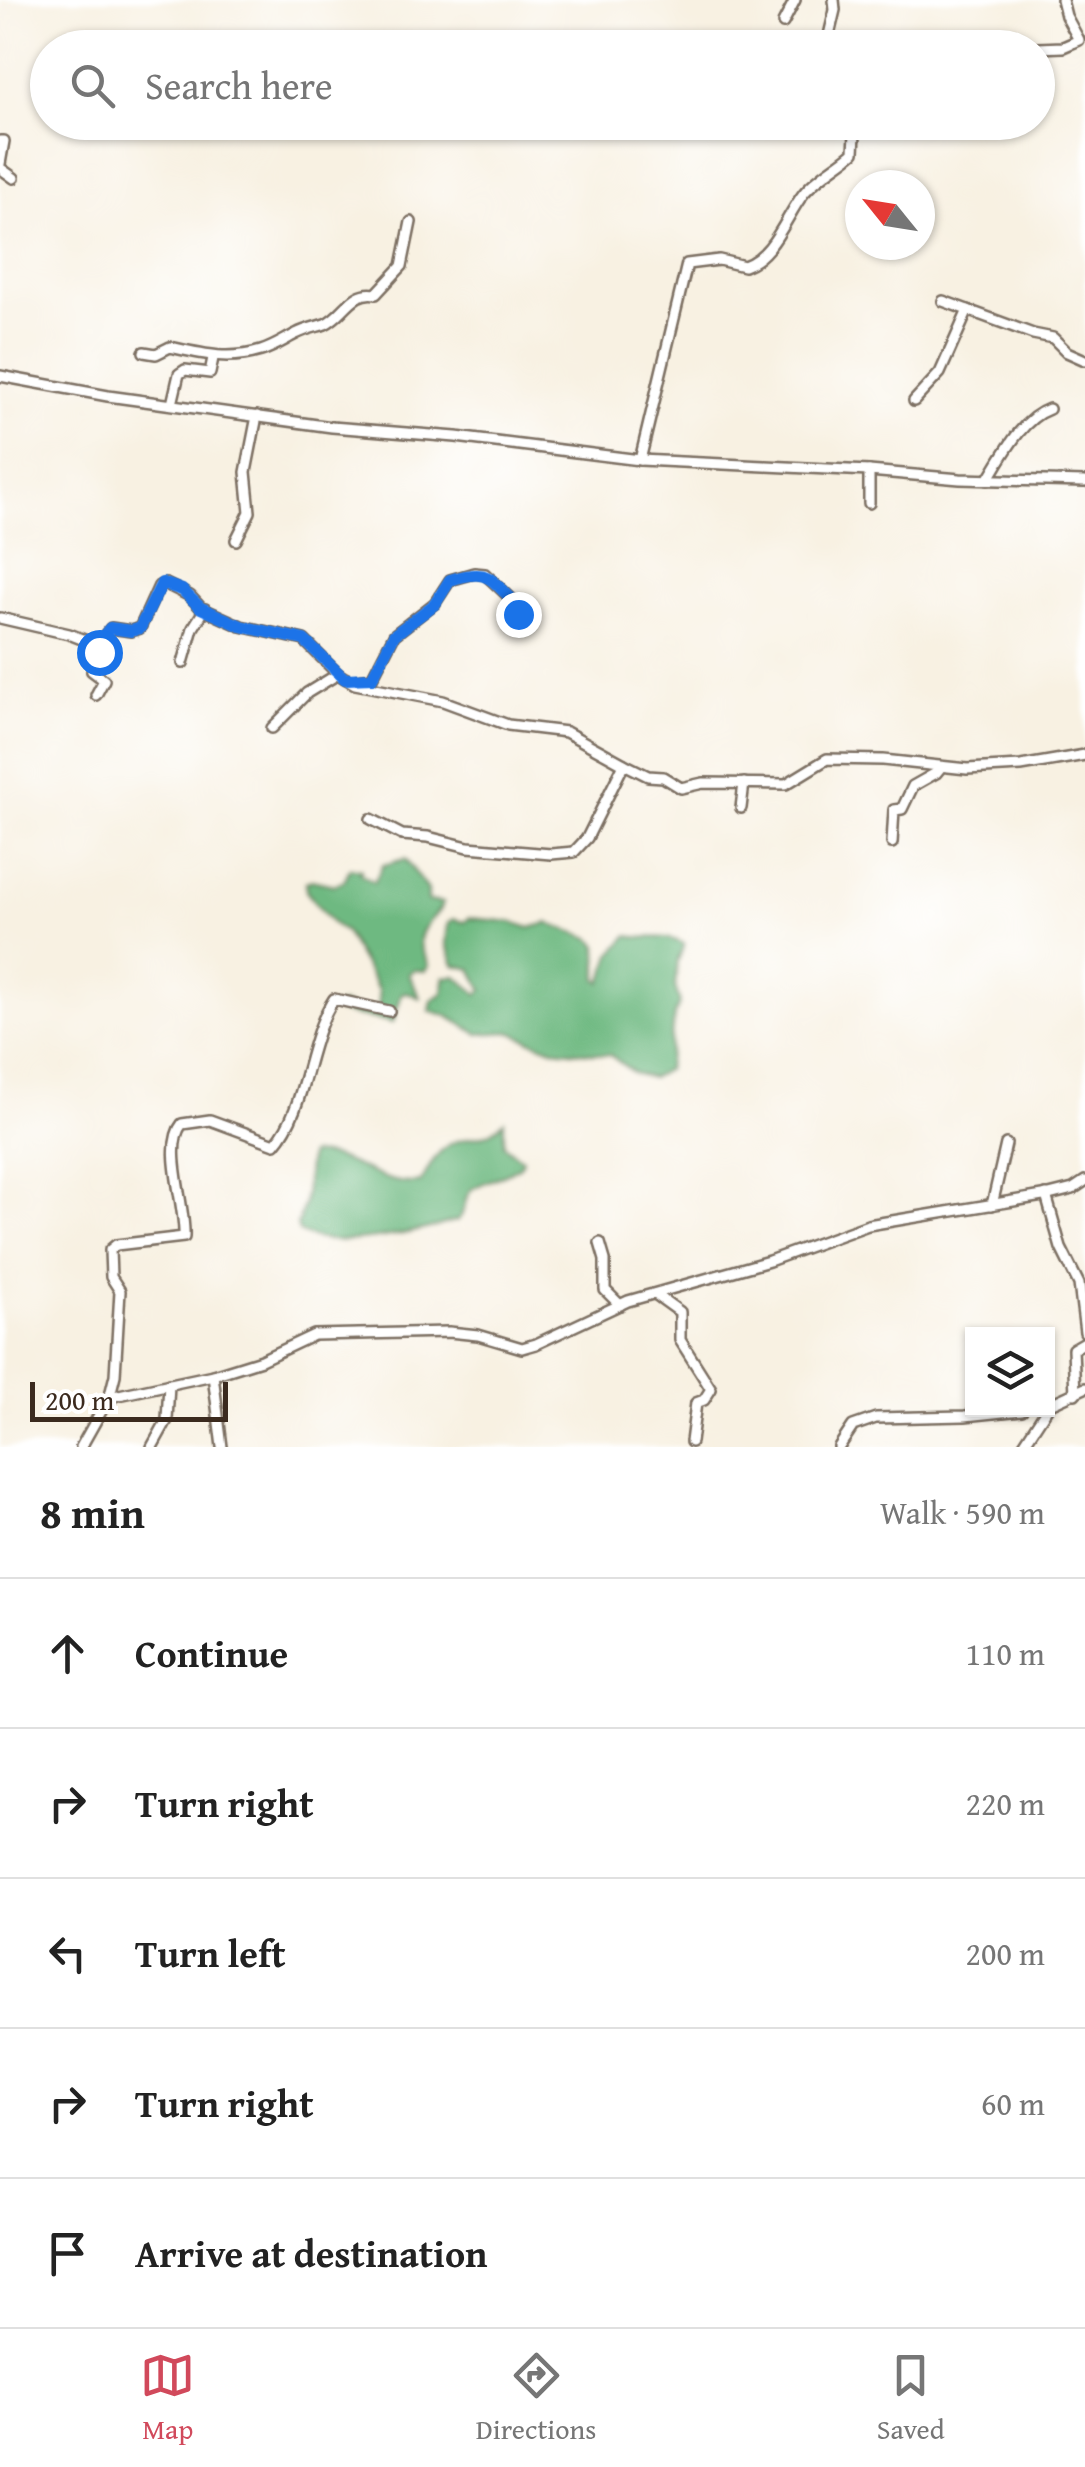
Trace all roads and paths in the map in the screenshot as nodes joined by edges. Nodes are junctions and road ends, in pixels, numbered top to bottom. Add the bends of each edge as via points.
1 (795, 0) edge
2 (834, 0) edge
3 (1062, 0) edge
4 (783, 23) dead end
5 (830, 30) edge
6 (1055, 47) edge
7 (0, 140) edge
8 (856, 140) edge
9 (0, 166) edge
10 (14, 178) dead end
11 (411, 222) dead end
12 (943, 301) dead end
13 (968, 310) junction
14 (144, 352) dead end
15 (214, 358) junction
16 (1085, 360) edge
17 (0, 376) edge
18 (914, 401) dead end
19 (172, 404) junction
20 (1048, 408) dead end
21 (257, 416) junction
22 (640, 460) junction
23 (869, 471) junction
24 (1084, 478) edge
25 (988, 480) junction
26 (870, 503) dead end
27 (236, 540) dead end
28 (205, 609) junction
29 (518, 614) dead end
30 (0, 618) edge
31 (96, 645) junction
32 (184, 663) dead end
33 (341, 676) junction
34 (96, 695) dead end
35 (272, 728) dead end
36 (1085, 755) edge
37 (624, 764) junction
38 (941, 767) junction
39 (744, 782) junction
40 (741, 808) dead end
41 (371, 820) dead end
42 (892, 844) dead end
43 (388, 1010) dead end
44 (1006, 1144) dead end
45 (1085, 1181) edge
46 (1046, 1196) junction
47 (992, 1205) junction
48 (600, 1242) dead end
49 (655, 1294) junction
50 (620, 1305) junction
51 (1085, 1332) edge
52 (1085, 1342) edge
53 (214, 1375) junction
54 (169, 1384) junction
55 (1080, 1391) edge
56 (109, 1399) junction
57 (1055, 1401) edge
58 (965, 1416) edge
59 (1041, 1417) edge
60 (691, 1442) dead end
61 (82, 1447) edge
62 (152, 1447) edge
63 (222, 1447) edge
64 (839, 1447) edge
65 (1022, 1447) edge

1 - 4 street
2 - 5 street
3 - 6 street via 1079,40
7 - 9 street
8 - 22 street via 854,152 805,192 757,258 744,266 720,260 687,264
9 - 10 street
11 - 15 street via 403,263 376,294 363,294 330,321 273,348
12 - 13 street
13 - 16 street via 1053,338
13 - 18 street via 940,373
14 - 15 street via 170,346
15 - 19 street via 210,373 179,374
17 - 19 street
19 - 21 street
20 - 25 street via 1018,434
21 - 22 street
21 - 27 street via 246,472 250,512
22 - 23 street
23 - 25 street
23 - 26 street
24 - 25 street
28 - 31 street via 162,583 140,628 110,628
28 - 32 street
28 - 33 street via 256,631 304,640
29 - 33 street via 520,606 485,574 450,580 435,604 394,635 372,678
30 - 31 street
31 - 34 street via 92,670 104,680
33 - 35 street via 307,693
33 - 37 street via 508,725 566,732
36 - 38 street via 1020,766
37 - 39 street via 681,788
37 - 41 street via 574,852 468,847 402,835
38 - 39 street via 826,760 786,784
38 - 42 street via 913,786 904,808 894,810
39 - 40 street
43 - 56 street via 334,1000 308,1056 288,1125 274,1144 210,1120 178,1129 184,1237 110,1250 111,1277 120,1292
44 - 47 street
45 - 46 street
46 - 47 street
46 - 51 street via 1078,1284
47 - 49 street via 868,1225
48 - 50 street via 606,1292
49 - 50 street
49 - 60 street via 680,1312 680,1340 712,1389 696,1404
50 - 53 street via 522,1348 449,1332 314,1335
52 - 55 street via 1073,1349
53 - 54 street
53 - 63 street
54 - 56 street
54 - 62 street via 167,1420
55 - 57 street
56 - 61 street
58 - 64 street via 876,1418 853,1426
59 - 65 street

